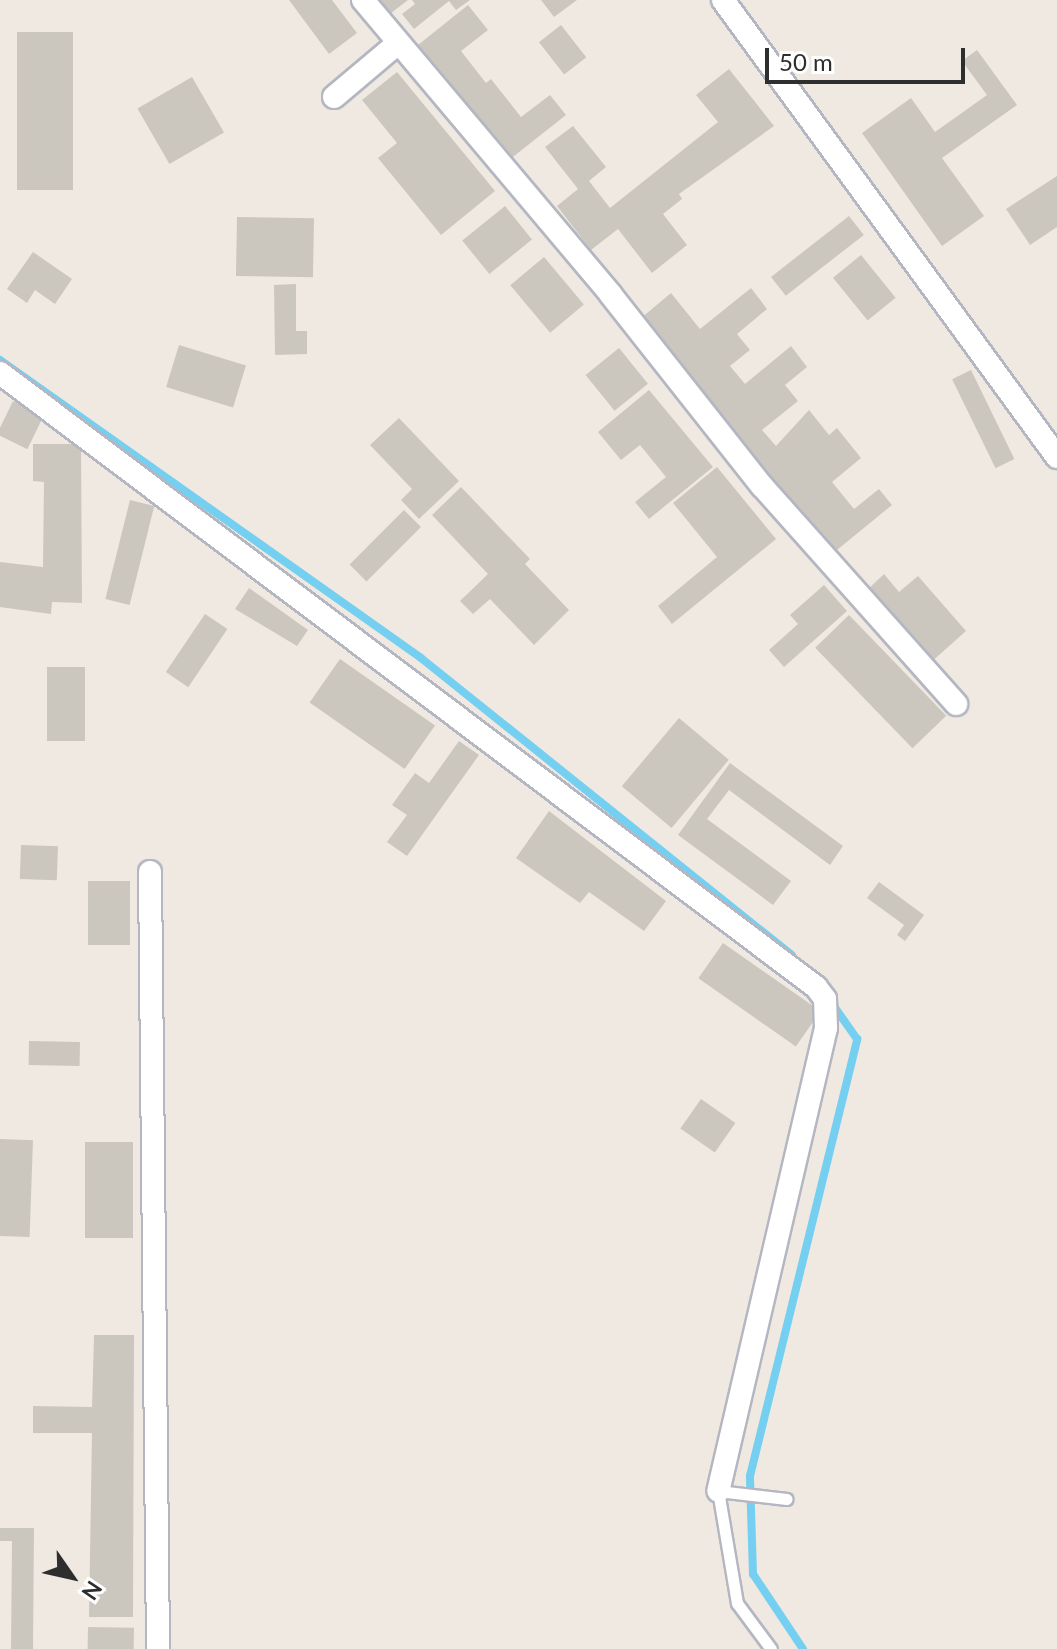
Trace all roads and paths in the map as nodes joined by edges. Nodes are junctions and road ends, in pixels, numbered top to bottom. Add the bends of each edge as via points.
1 (363, 0) edge
2 (723, 0) edge
3 (398, 43) junction
4 (334, 97) dead end
5 (0, 373) edge
6 (1057, 457) edge
7 (956, 704) dead end
8 (150, 872) dead end
9 (718, 1491) junction
10 (787, 1499) dead end
11 (158, 1649) edge
12 (771, 1649) edge

1 - 3 street
2 - 6 street
3 - 4 street
3 - 7 street via 611,295 762,486
5 - 9 street via 816,987 825,999 826,1028
8 - 11 street
9 - 10 lane
9 - 12 lane via 737,1603

